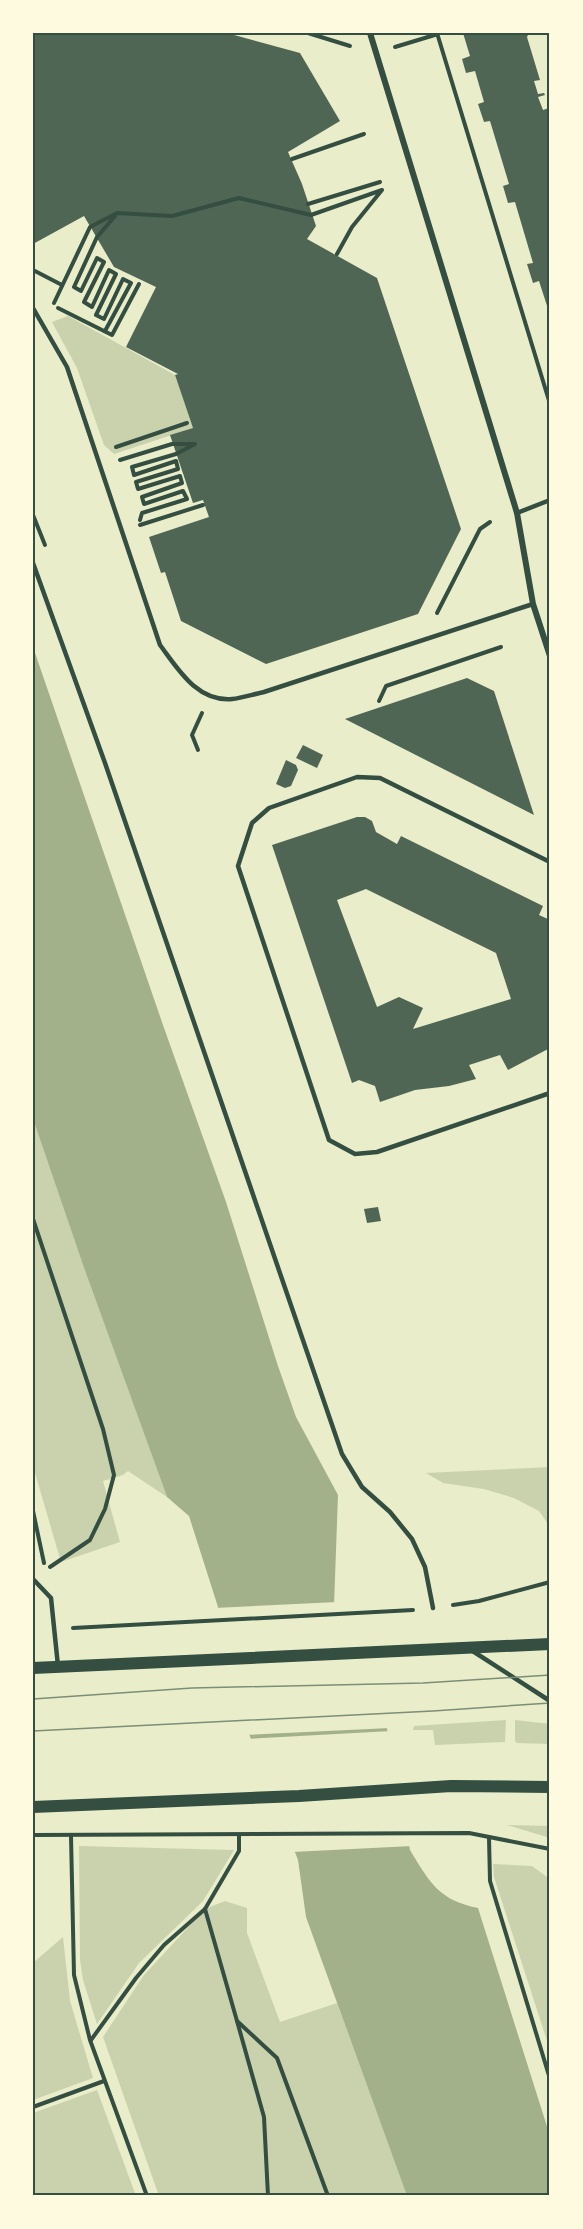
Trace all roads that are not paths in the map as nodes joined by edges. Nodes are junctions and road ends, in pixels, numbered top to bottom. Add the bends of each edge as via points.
1 (370, 33) edge
2 (33, 308) edge
3 (550, 500) edge
4 (518, 513) junction
5 (33, 563) edge
6 (533, 604) junction
7 (550, 656) edge
8 (550, 862) edge
9 (550, 1093) edge
10 (33, 1579) edge
11 (433, 1608) road end
12 (550, 1644) edge
13 (466, 1647) junction
14 (58, 1666) junction
15 (33, 1668) edge
16 (550, 1701) edge
17 (550, 1787) edge
18 (33, 1807) edge

1 - 4 street
2 - 6 lane via 67,367 160,645 182,675 199,690 231,699 264,692
3 - 4 lane
4 - 6 street
5 - 11 lane via 342,1454 362,1487 412,1539 425,1567
6 - 7 street
8 - 9 lane via 380,777 357,777 268,808 252,823 238,866 329,1140 355,1154 377,1152
10 - 14 lane via 51,1598
12 - 13 main road
13 - 14 main road
13 - 16 lane
14 - 15 main road
17 - 18 main road via 451,1786

